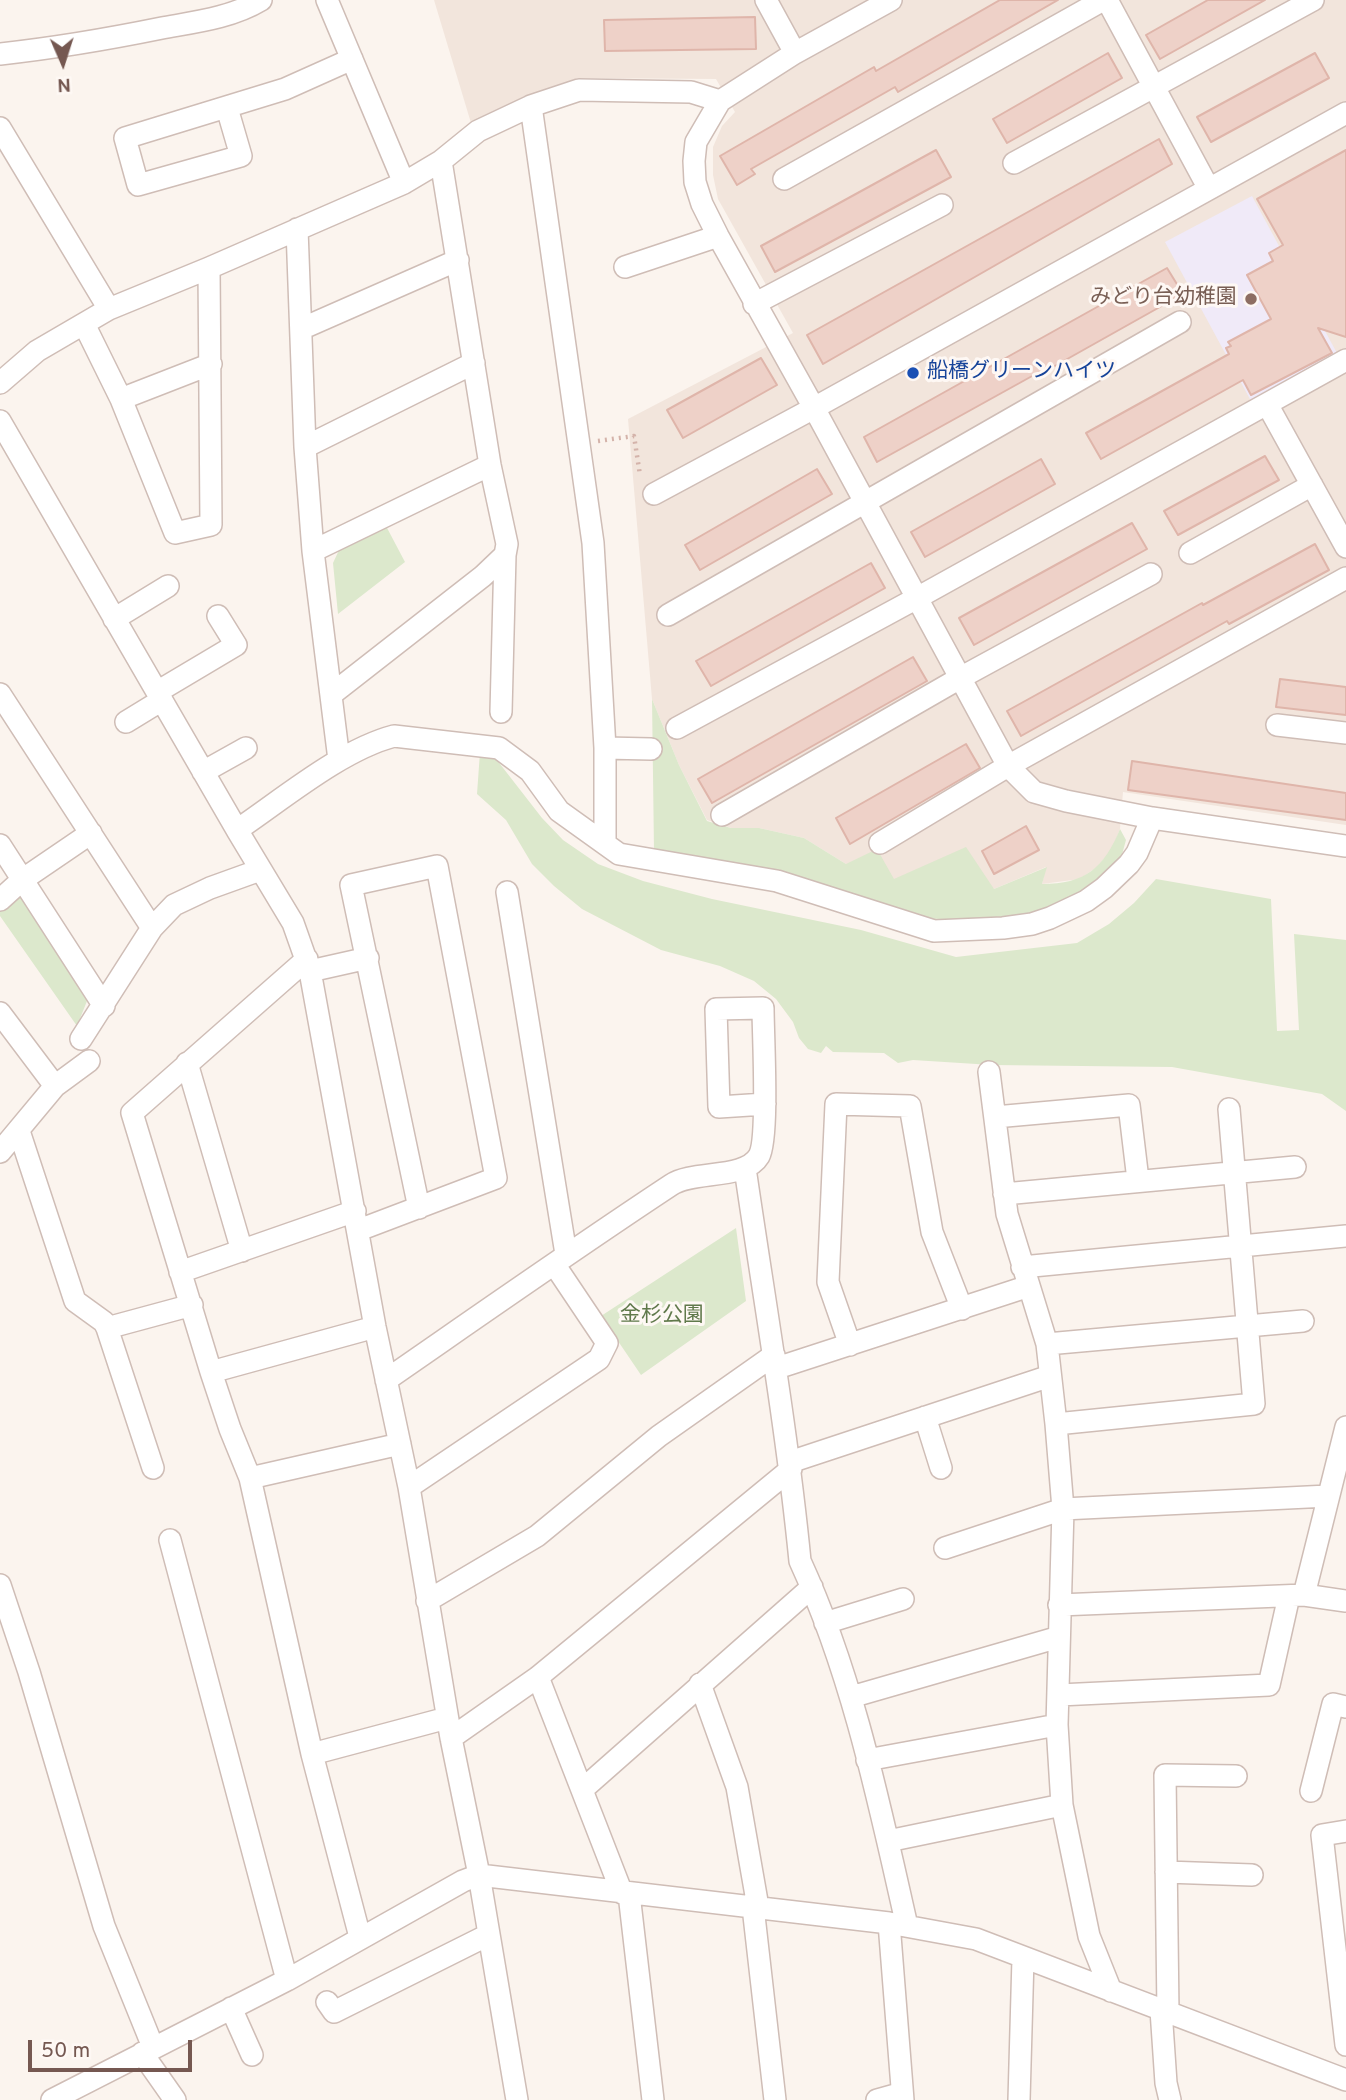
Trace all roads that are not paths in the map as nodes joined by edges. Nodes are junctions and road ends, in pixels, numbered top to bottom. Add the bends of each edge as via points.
1 (261, 0) edge
2 (327, 0) edge
3 (766, 0) edge
4 (891, 0) edge
5 (1105, 0) edge
6 (1313, 0) edge
7 (202, 10) edge
8 (0, 54) edge
9 (795, 54) junction
10 (352, 59) junction
11 (1153, 86) junction
12 (720, 101) junction
13 (531, 106) junction
14 (227, 108) junction
15 (1346, 113) edge
16 (0, 128) edge
17 (441, 161) junction
18 (1014, 163) dead end
19 (784, 179) dead end
20 (404, 183) junction
21 (1209, 189) junction
22 (942, 205) dead end
23 (298, 229) junction
24 (718, 236) junction
25 (457, 260) junction
26 (625, 267) dead end
27 (209, 268) junction
28 (754, 304) junction
29 (109, 309) junction
30 (1180, 322) dead end
31 (84, 324) junction
32 (301, 330) junction
33 (1346, 360) edge
34 (474, 363) junction
35 (211, 364) junction
36 (0, 383) edge
37 (121, 399) junction
38 (1267, 404) junction
39 (814, 408) junction
40 (0, 421) edge
41 (305, 447) junction
42 (490, 465) junction
43 (1312, 485) junction
44 (654, 494) dead end
45 (864, 501) junction
46 (1346, 547) edge
47 (313, 551) junction
48 (1190, 553) dead end
49 (505, 555) junction
50 (1151, 574) dead end
51 (1346, 578) edge
52 (167, 586) dead end
53 (917, 598) junction
54 (668, 615) dead end
55 (218, 616) dead end
56 (114, 619) junction
57 (960, 678) junction
58 (0, 694) edge
59 (332, 694) junction
60 (159, 696) junction
61 (501, 712) dead end
62 (126, 722) dead end
63 (1277, 725) dead end
64 (677, 728) dead end
65 (1346, 733) edge
66 (246, 748) dead end
67 (605, 748) junction
68 (650, 749) dead end
69 (339, 760) junction
70 (1008, 766) junction
71 (203, 772) junction
72 (722, 815) dead end
73 (1152, 818) junction
74 (237, 830) junction
75 (91, 833) junction
76 (606, 842) junction
77 (880, 843) dead end
78 (0, 845) edge
79 (1346, 846) edge
80 (260, 870) junction
81 (22, 880) junction
82 (507, 892) dead end
83 (0, 900) edge
84 (152, 928) junction
85 (368, 958) junction
86 (308, 965) junction
87 (104, 1006) junction
88 (0, 1013) edge
89 (81, 1039) dead end
90 (89, 1061) dead end
91 (187, 1063) junction
92 (989, 1072) dead end
93 (55, 1086) junction
94 (765, 1104) junction
95 (1229, 1110) dead end
96 (995, 1117) junction
97 (19, 1131) junction
98 (0, 1152) edge
99 (1294, 1167) dead end
100 (745, 1168) junction
101 (1235, 1172) junction
102 (1138, 1180) junction
103 (1004, 1194) junction
104 (419, 1208) junction
105 (357, 1220) junction
106 (1346, 1236) edge
107 (1241, 1246) junction
108 (242, 1251) junction
109 (560, 1259) junction
110 (180, 1272) junction
111 (1026, 1277) junction
112 (192, 1305) junction
113 (962, 1309) junction
114 (1303, 1321) dead end
115 (375, 1327) junction
116 (1248, 1327) junction
117 (107, 1328) junction
118 (1047, 1344) junction
119 (850, 1345) junction
120 (775, 1362) junction
121 (211, 1372) junction
122 (1050, 1376) junction
123 (386, 1380) junction
124 (925, 1417) junction
125 (1056, 1424) junction
126 (1346, 1427) edge
127 (400, 1444) junction
128 (791, 1466) junction
129 (153, 1468) dead end
130 (941, 1468) dead end
131 (250, 1478) junction
132 (409, 1487) junction
133 (1328, 1496) junction
134 (1063, 1509) junction
135 (170, 1540) dead end
136 (945, 1548) dead end
137 (0, 1585) edge
138 (813, 1587) junction
139 (1297, 1596) junction
140 (902, 1599) dead end
141 (427, 1601) junction
142 (1346, 1601) edge
143 (1059, 1605) junction
144 (825, 1623) junction
145 (1059, 1637) junction
146 (538, 1677) junction
147 (700, 1684) junction
148 (1059, 1695) junction
149 (850, 1697) junction
150 (1346, 1707) edge
151 (1058, 1725) junction
152 (449, 1728) junction
153 (312, 1754) junction
154 (867, 1760) junction
155 (1236, 1776) dead end
156 (583, 1789) junction
157 (1311, 1791) dead end
158 (1062, 1805) junction
159 (1346, 1831) edge
160 (888, 1841) junction
161 (1166, 1872) junction
162 (479, 1875) junction
163 (1252, 1875) dead end
164 (625, 1894) junction
165 (756, 1907) junction
166 (898, 1924) junction
167 (488, 1935) junction
168 (360, 1937) junction
169 (1023, 1958) junction
170 (287, 1980) junction
171 (1111, 1991) junction
172 (327, 2002) dead end
173 (231, 2008) junction
174 (1164, 2012) junction
175 (1346, 2045) edge
176 (147, 2050) junction
177 (252, 2055) dead end
178 (1346, 2080) edge
179 (902, 2097) edge
180 (52, 2100) edge
181 (175, 2100) edge
182 (517, 2100) edge
183 (653, 2100) edge
184 (775, 2100) edge
185 (877, 2100) edge
186 (1019, 2100) edge
187 (1170, 2100) edge

1 - 7 street via 244,10
2 - 10 street
3 - 9 street
4 - 9 street
5 - 11 street
5 - 19 street
6 - 11 street
7 - 8 street via 64,47
9 - 12 street
10 - 14 street
10 - 20 street
11 - 18 street
11 - 21 street
12 - 13 street via 691,92 579,90
12 - 24 street via 696,142 694,161 702,204
13 - 17 street via 478,131
13 - 67 street via 593,543
14 - 14 street via 241,156 138,184 125,138
15 - 21 street
16 - 29 street
17 - 20 street
17 - 25 street
20 - 23 street
21 - 39 street
22 - 28 street
23 - 27 street
23 - 32 street
24 - 26 street
24 - 28 street
25 - 32 street
25 - 34 street
27 - 29 street
27 - 35 street
28 - 39 street
29 - 31 street
30 - 45 street
31 - 36 street via 37,351
31 - 37 street
32 - 41 street
33 - 38 street
34 - 41 street
34 - 42 street
35 - 37 street
35 - 37 street via 211,525 175,533
38 - 43 street
38 - 53 street
39 - 44 street
39 - 45 street
40 - 56 street
41 - 47 street
42 - 47 street
42 - 49 street via 507,544
43 - 46 street
43 - 48 street
45 - 53 street
45 - 54 street
47 - 59 street
49 - 59 street
49 - 61 street
50 - 57 street
51 - 70 street
52 - 56 street
53 - 57 street
53 - 64 street
55 - 60 street via 236,645
56 - 60 street
57 - 70 street
57 - 72 street
58 - 75 street
59 - 69 street
60 - 62 street
60 - 71 street
63 - 65 street
66 - 71 street
67 - 68 street
67 - 76 street
69 - 74 street
69 - 76 street via 394,736 499,748 530,771 559,811
70 - 73 street via 1034,792
70 - 77 street
71 - 74 street
73 - 76 street via 1137,853 1104,888 1050,918 1003,928 934,931 777,881 620,854
73 - 79 street
74 - 80 street
75 - 81 street
75 - 84 street
78 - 81 street
80 - 84 street via 174,905
80 - 86 street via 293,923
81 - 83 street
81 - 87 street
82 - 109 street
84 - 87 street
85 - 86 street
85 - 104 street
85 - 104 street via 351,885 437,866 496,1178
86 - 91 street
86 - 105 street
87 - 89 street
88 - 93 street
90 - 93 street
91 - 108 street
91 - 110 street via 132,1113
92 - 96 street
93 - 97 street
94 - 94 street via 763,1008 716,1009 719,1107
94 - 100 street via 762,1150
95 - 101 street
96 - 102 street via 1129,1105
96 - 103 street
97 - 98 street
97 - 117 street via 75,1301
99 - 101 street
100 - 109 street via 678,1180
100 - 120 street
101 - 102 street
101 - 107 street
102 - 103 street
103 - 111 street
104 - 105 street
105 - 108 street
105 - 115 street
106 - 107 street
107 - 111 street
107 - 116 street
108 - 110 street
109 - 123 street
109 - 132 street via 607,1343 599,1359
110 - 112 street
111 - 113 street
111 - 118 street
112 - 117 street
112 - 121 street
113 - 119 street
113 - 119 street via 932,1231 910,1106 836,1104 828,1282
114 - 116 street
115 - 121 street
115 - 123 street
116 - 118 street
116 - 125 street via 1254,1404
117 - 129 street
118 - 122 street
119 - 120 street
120 - 128 street
120 - 141 street via 659,1436 537,1536
121 - 131 street
122 - 124 street
122 - 125 street
123 - 127 street
124 - 128 street
124 - 130 street
125 - 134 street
126 - 133 street
127 - 131 street
127 - 132 street
128 - 138 street via 800,1561
128 - 146 street
131 - 153 street
132 - 141 street
133 - 134 street
133 - 139 street
134 - 136 street
134 - 143 street
135 - 170 street
137 - 176 street via 104,1926
138 - 144 street
138 - 147 street
139 - 142 street
139 - 143 street
139 - 148 street via 1269,1685
140 - 144 street
141 - 152 street
143 - 145 street
144 - 149 street
145 - 148 street
145 - 149 street
146 - 152 street
146 - 156 street
147 - 156 street
147 - 165 street via 737,1787
148 - 151 street
149 - 154 street
150 - 157 street via 1333,1704
151 - 154 street
151 - 158 street
152 - 153 street
152 - 162 street
153 - 168 street
154 - 160 street
155 - 161 street via 1165,1774
156 - 164 street
158 - 160 street
158 - 171 street via 1089,1936
159 - 175 street via 1322,1835
160 - 166 street
161 - 163 street
161 - 174 street
162 - 164 street
162 - 167 street
162 - 168 street
164 - 165 street
164 - 183 street
165 - 166 street
165 - 184 street
166 - 169 street via 976,1939
166 - 179 street
167 - 172 street via 334,2012
167 - 182 street
168 - 170 street
169 - 171 street
169 - 186 street
170 - 173 street
171 - 174 street
173 - 176 street
173 - 177 street
174 - 178 street
174 - 187 street
176 - 180 street
176 - 181 street
179 - 185 street

